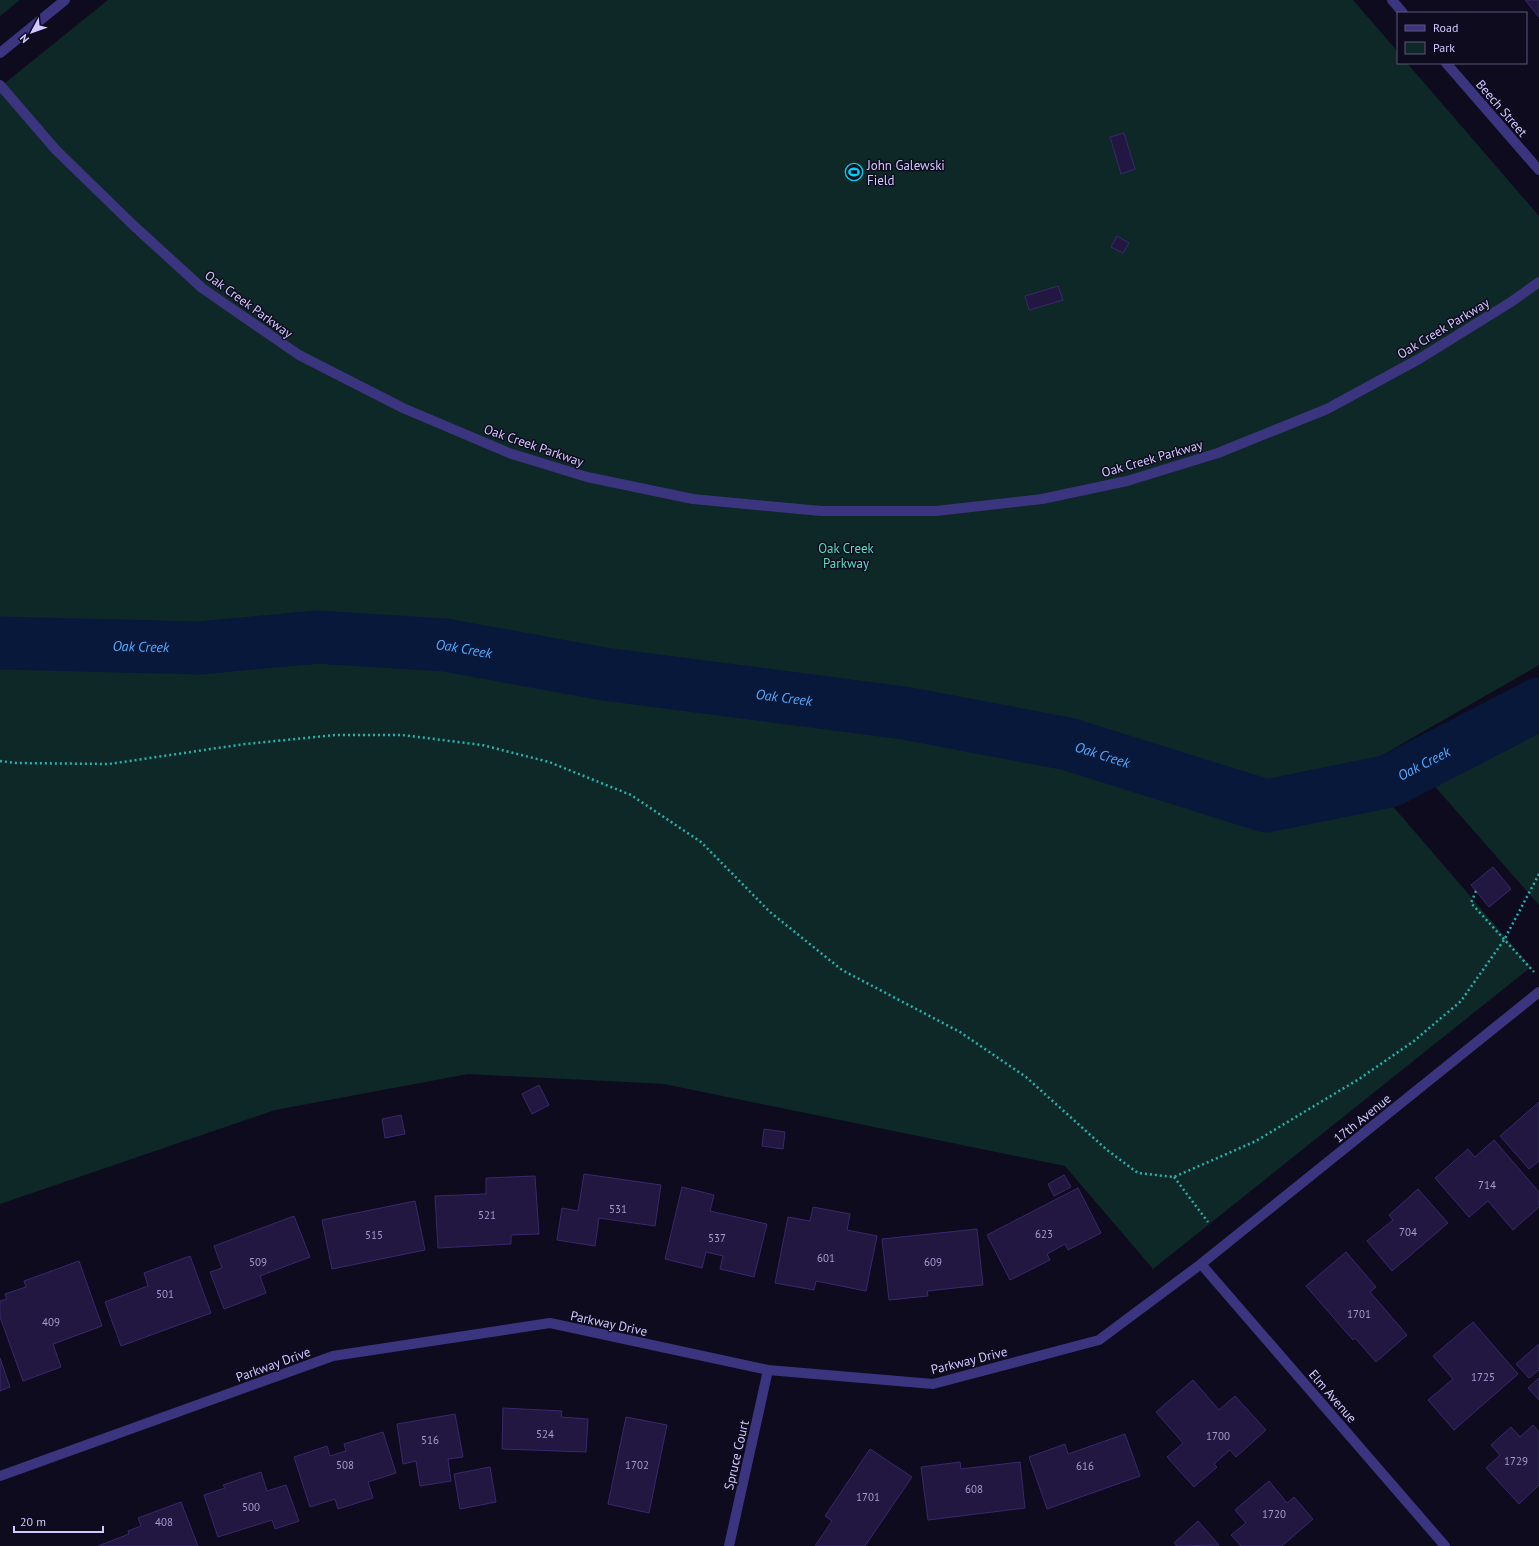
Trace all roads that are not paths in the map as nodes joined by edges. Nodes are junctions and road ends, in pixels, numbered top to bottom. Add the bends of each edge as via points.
1 (65, 0) edge
2 (1392, 0) edge
3 (1402, 12) edge
4 (0, 52) edge
5 (1447, 64) edge
6 (0, 85) edge
7 (1539, 170) edge
8 (1539, 282) edge
9 (1539, 992) edge
10 (1201, 1264) junction
11 (768, 1370) junction
12 (0, 1476) edge
13 (729, 1546) edge
14 (1446, 1546) edge

1 - 4 street
2 - 3 street
5 - 7 street, Beech Street
6 - 8 street, Oak Creek Parkway via 56,150 202,288 299,355 403,408 509,453 587,477 693,499 821,511 936,511 1042,499 1126,481 1218,453 1327,409 1419,359 1512,302
9 - 10 street, 17th Avenue
10 - 11 street, Parkway Drive via 1099,1340 933,1384
10 - 14 street, Elm Avenue
11 - 12 street, Parkway Drive via 550,1323 333,1356
11 - 13 street, Spruce Court

